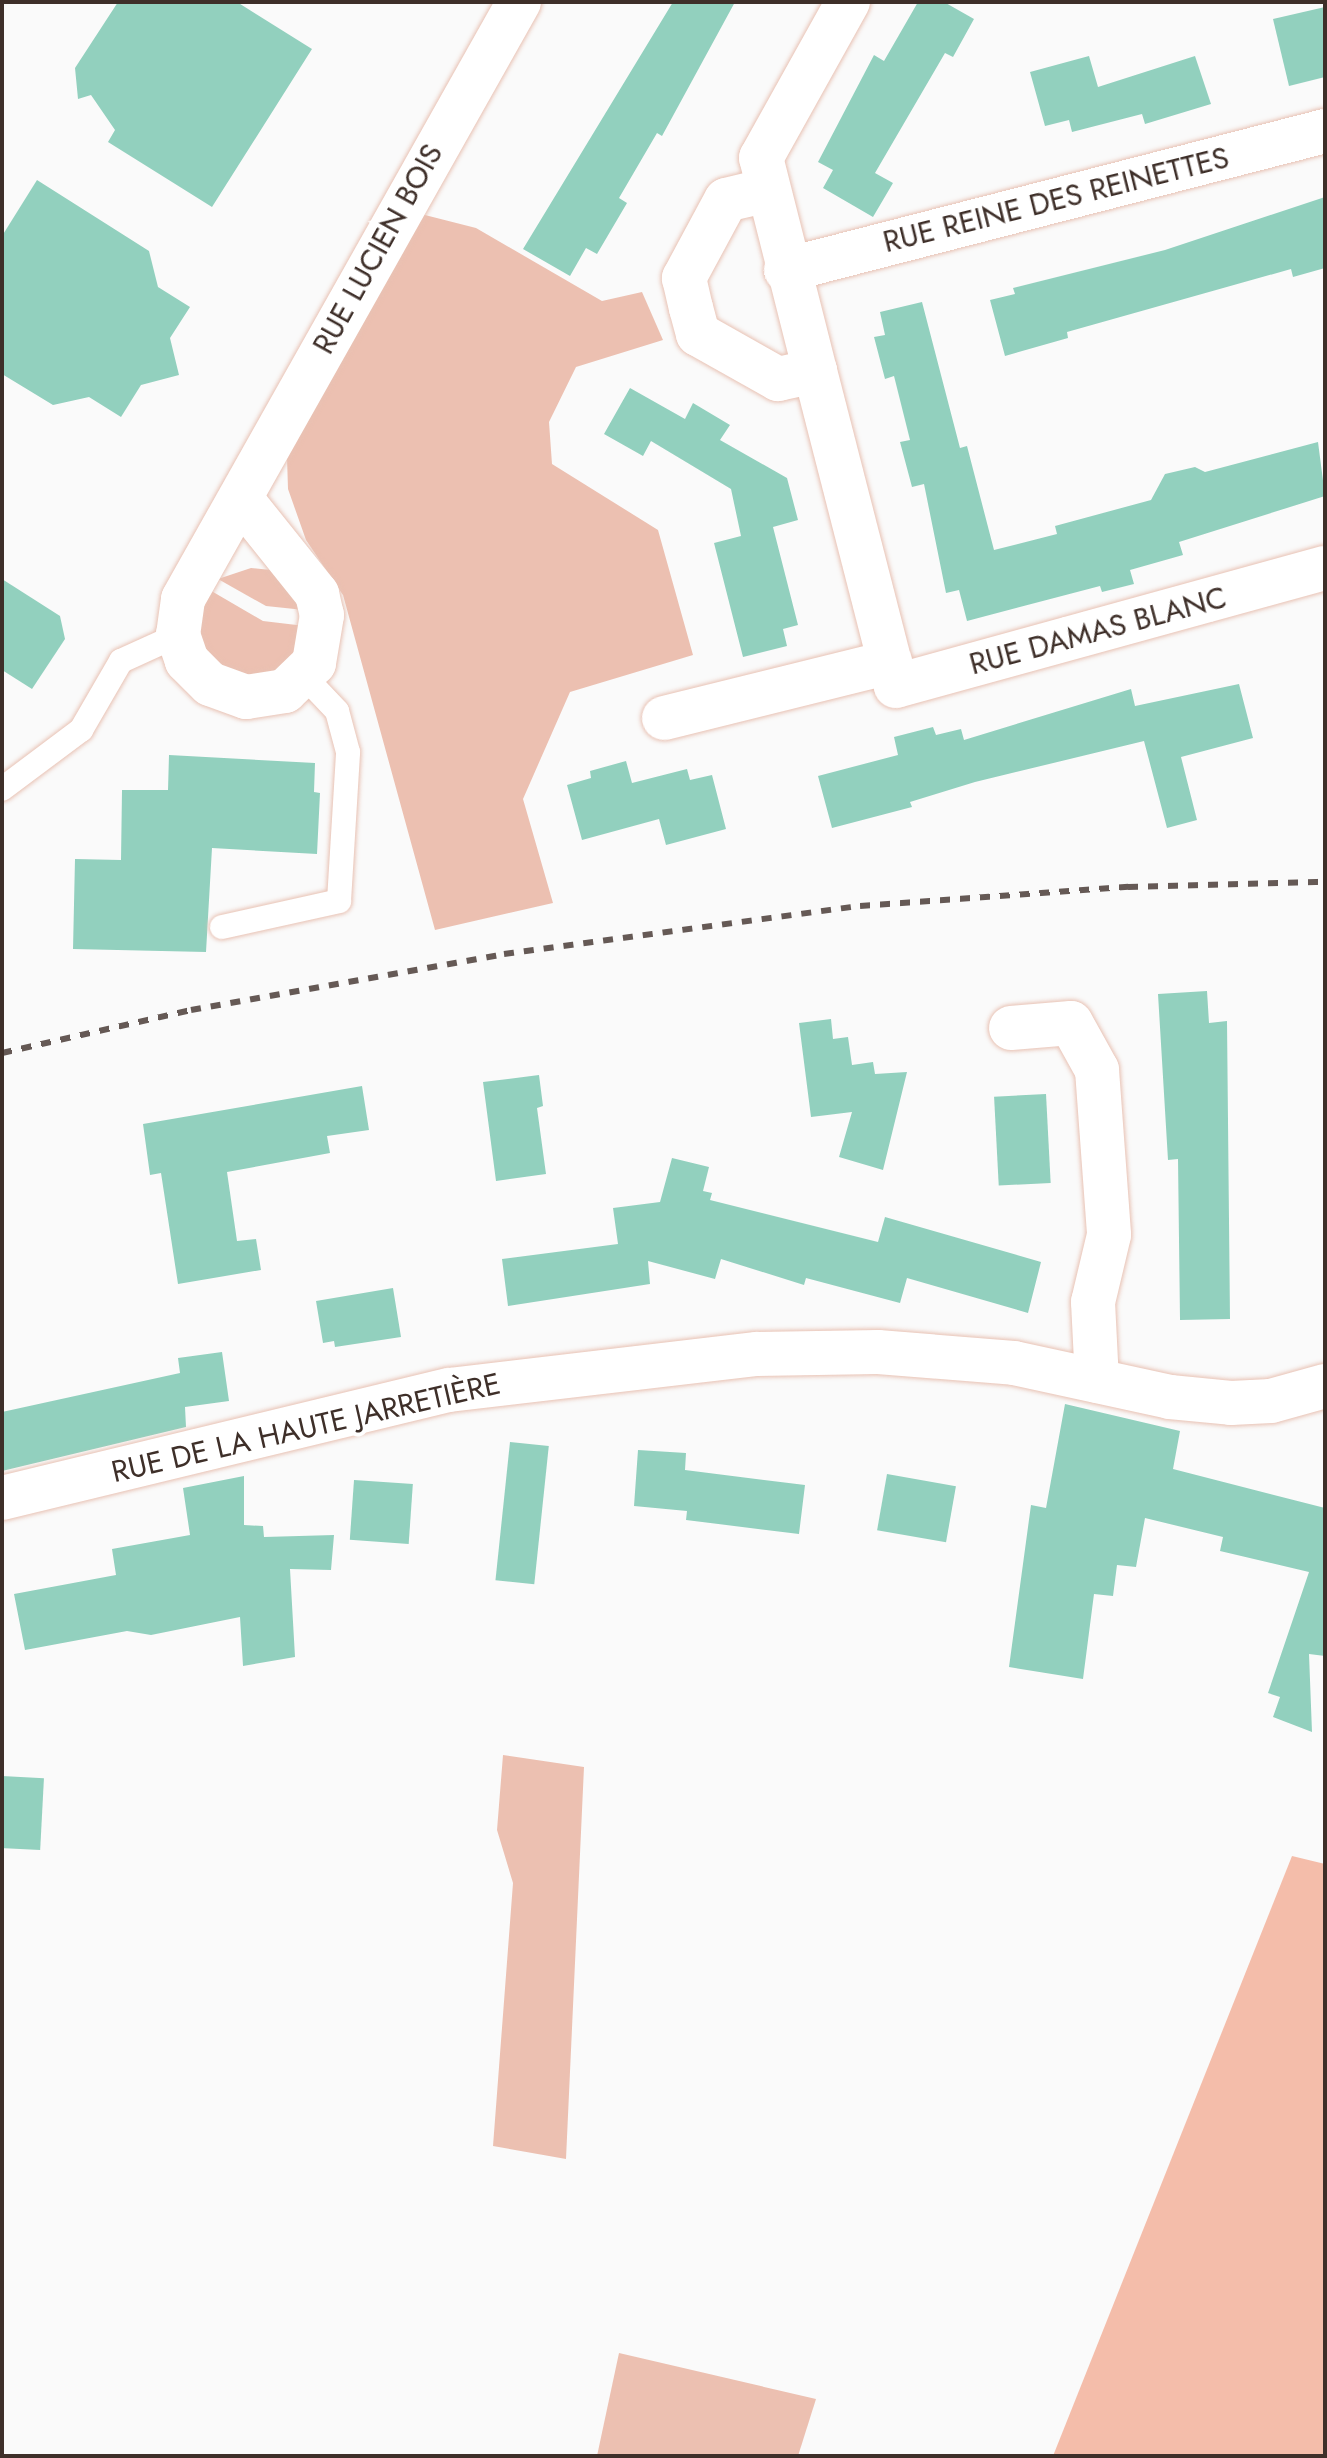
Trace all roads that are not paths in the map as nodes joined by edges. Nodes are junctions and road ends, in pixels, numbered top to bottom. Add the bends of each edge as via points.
1 (519, 2) edge
2 (848, 2) edge
3 (1325, 131) edge
4 (768, 190) junction
5 (786, 270) junction
6 (815, 371) junction
7 (241, 499) junction
8 (1325, 568) edge
9 (178, 635) junction
10 (890, 662) junction
11 (302, 674) junction
12 (664, 718) dead end
13 (2, 789) edge
14 (222, 927) dead end
15 (1011, 1028) dead end
16 (1097, 1381) junction
17 (1325, 1386) edge
18 (2, 1498) edge

1 - 7 street, RUE LUCIEN BOIS
2 - 4 street via 761,158
3 - 5 street, RUE REINE DES REINETTES
4 - 5 street
4 - 6 street via 726,200 684,278 691,308 698,334 778,379
5 - 6 street
6 - 10 street
7 - 9 street, RUE LUCIEN BOIS via 183,599
7 - 11 street via 317,594 322,637 314,663
8 - 10 street, RUE DAMAS BLANC via 896,686
9 - 11 street via 187,661 210,684 246,697 285,691
9 - 13 lane via 121,661 81,730
10 - 12 street
11 - 14 lane via 337,711 348,752 339,901
15 - 16 street via 1071,1023 1097,1070 1109,1235 1093,1302
16 - 17 street, RUE DE LA HAUTE JARRETIÈRE via 1231,1403 1271,1401
16 - 18 street, RUE DE LA HAUTE JARRETIÈRE via 1014,1363 878,1352 757,1354 602,1369 449,1390

